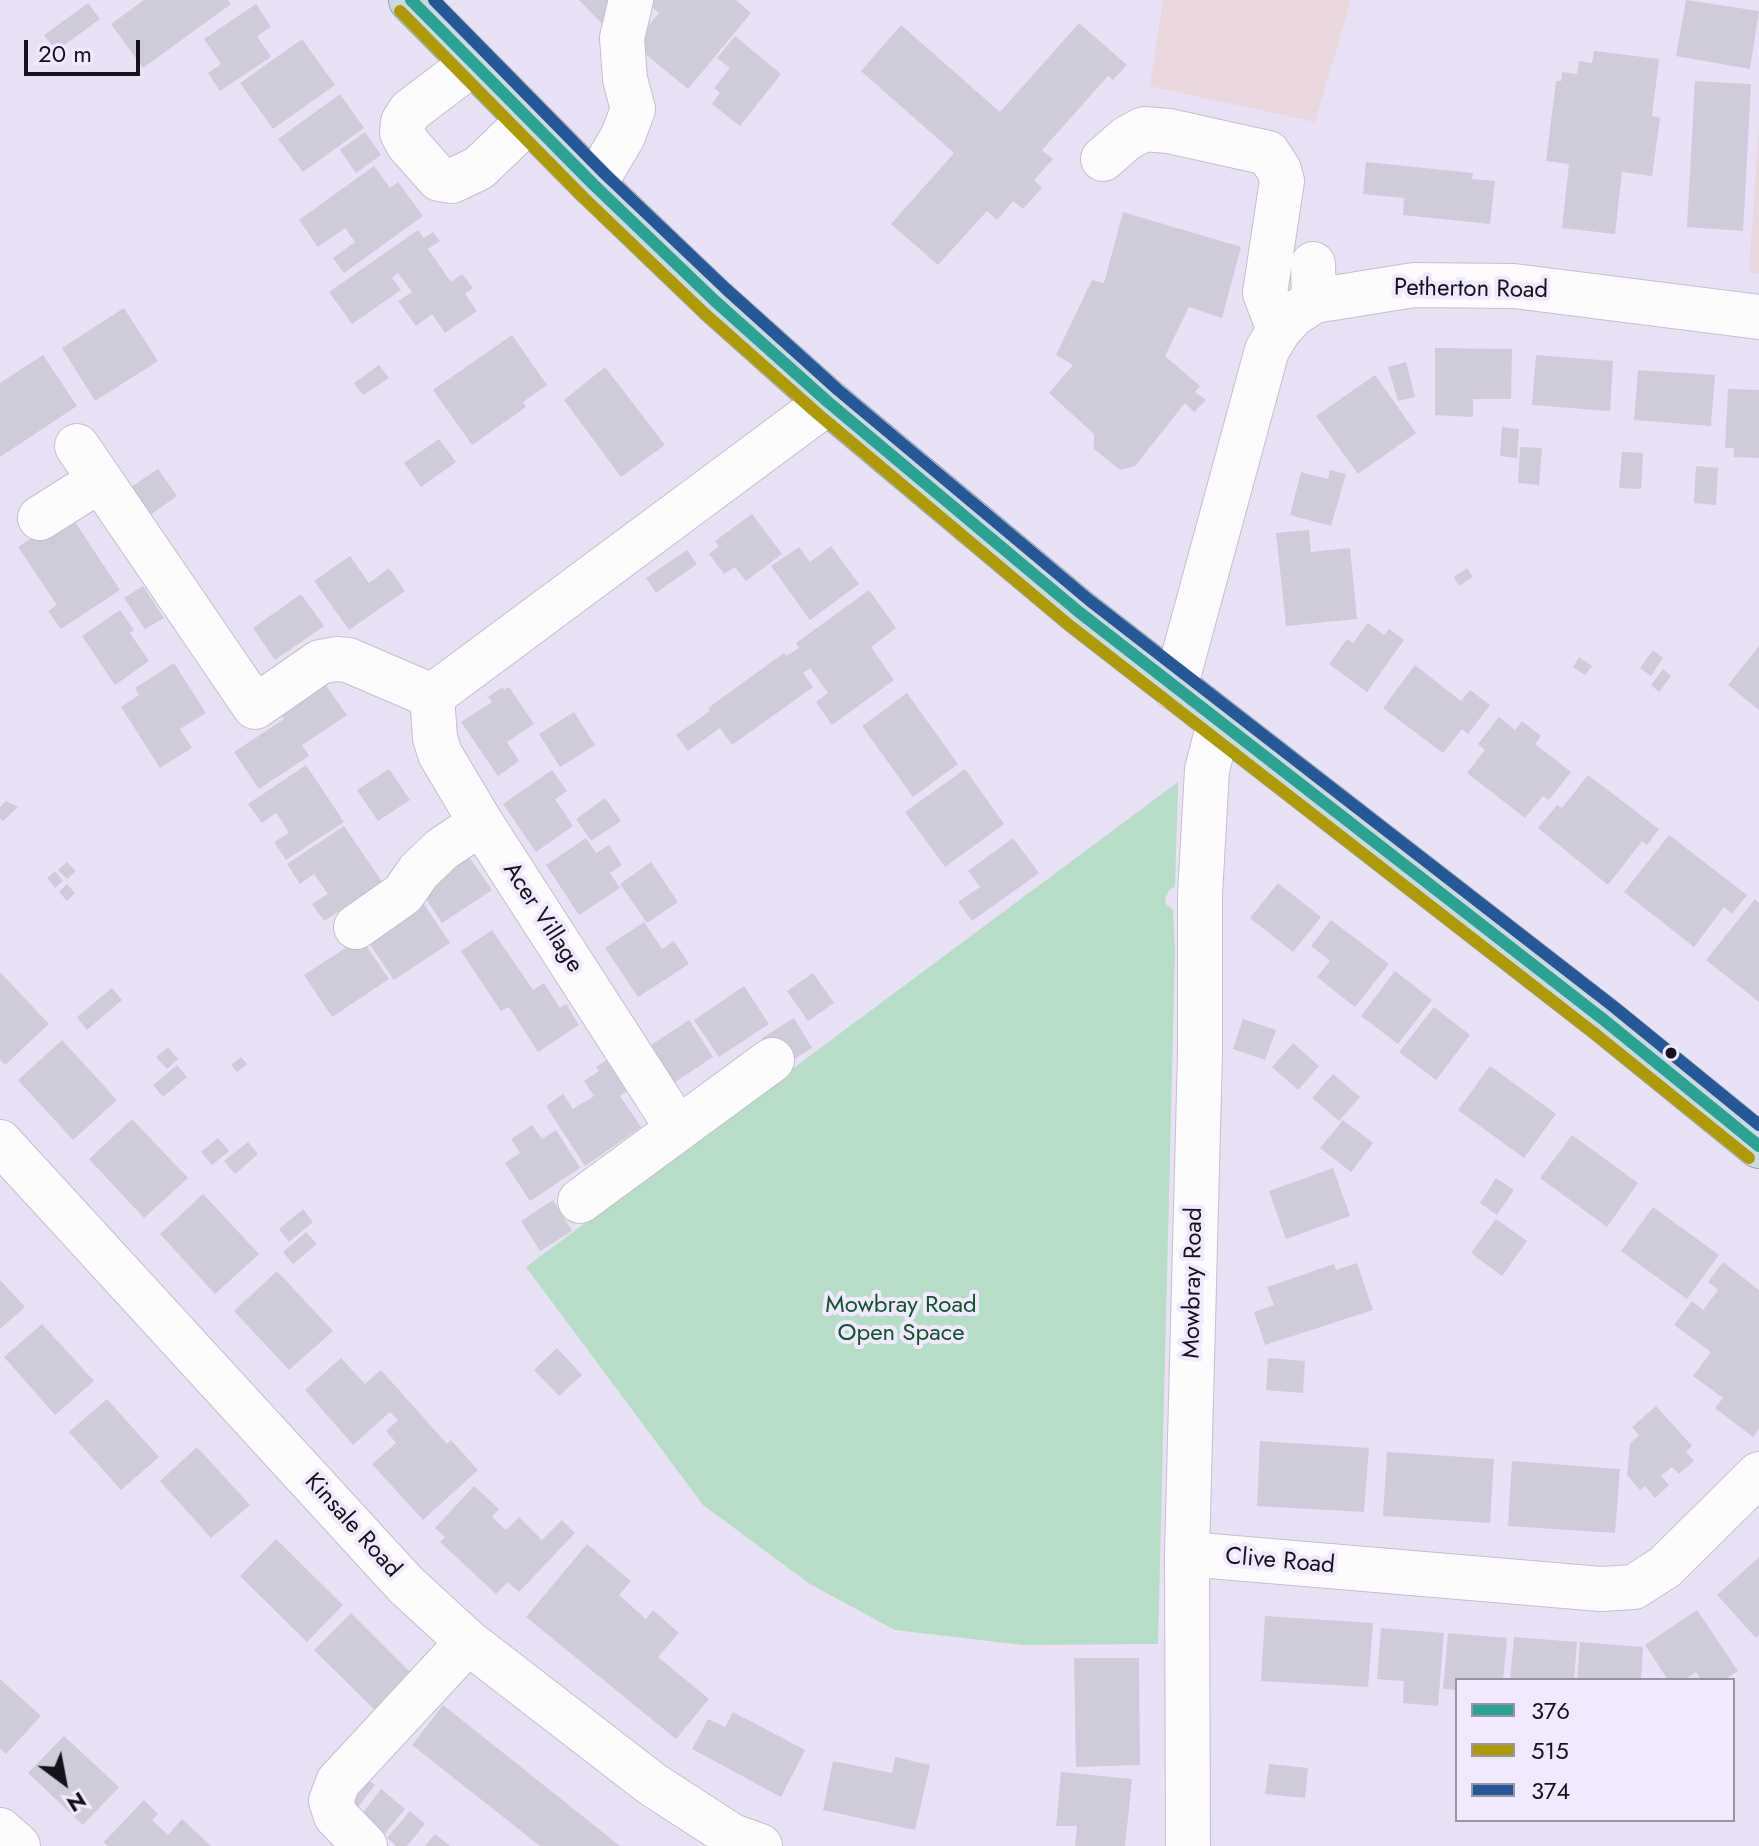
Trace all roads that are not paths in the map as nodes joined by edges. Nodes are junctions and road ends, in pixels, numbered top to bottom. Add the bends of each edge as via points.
1 (411, 0) edge
2 (631, 0) edge
3 (472, 64) junction
4 (529, 120) junction
5 (1103, 159) dead end
6 (594, 185) junction
7 (1759, 317) edge
8 (1279, 330) junction
9 (828, 402) junction
10 (40, 518) dead end
11 (1175, 688) junction
12 (432, 696) junction
13 (1219, 723) junction
14 (481, 823) junction
15 (356, 927) dead end
16 (772, 1060) dead end
17 (678, 1129) junction
18 (0, 1142) edge
19 (1759, 1146) edge
20 (580, 1201) dead end
21 (1759, 1474) edge
22 (1187, 1554) junction
23 (468, 1642) junction
24 (0, 1830) edge
25 (18, 1846) edge
26 (365, 1846) edge
27 (760, 1846) edge
28 (1188, 1846) edge

1 - 3 highway
2 - 6 street via 622,38 633,109
3 - 4 highway
3 - 4 street via 403,122 408,144 439,179 452,181 479,168
4 - 6 highway
5 - 8 street via 1144,129 1268,153 1282,181 1265,293
6 - 9 highway
7 - 8 street, Petherton Road via 1514,286 1314,282
8 - 11 street, Petherton Road via 1267,350
9 - 11 highway
9 - 12 street
10 - 12 street via 88,463 255,707 320,662 336,659
11 - 13 highway
12 - 14 street, Acer Village via 440,754
13 - 19 highway
13 - 22 street, Mowbray Road via 1207,770 1200,895
14 - 15 street via 442,849 403,894
14 - 17 street, Acer Village
16 - 17 street
17 - 20 street
18 - 23 street, Kinsale Road via 406,1585
21 - 22 street, Clive Road via 1665,1567 1634,1587 1601,1589
22 - 28 street, Mowbray Road
23 - 26 street via 338,1782 331,1801 336,1816
23 - 27 street, Kinsale Road via 652,1784 732,1836
24 - 25 street

